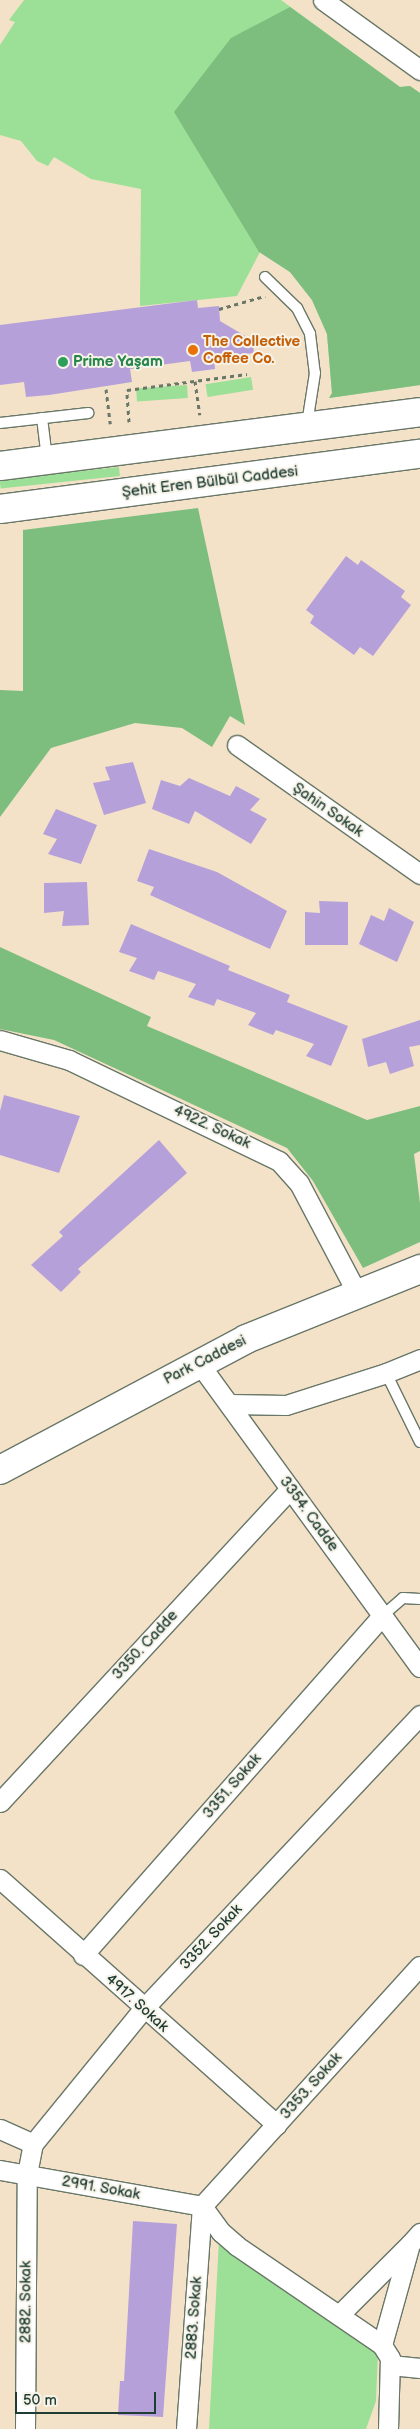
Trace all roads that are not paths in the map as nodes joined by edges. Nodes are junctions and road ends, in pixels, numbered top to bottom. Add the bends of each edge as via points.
1 (323, 0) edge
2 (420, 70) edge
3 (265, 277) dead end
4 (420, 412) edge
5 (88, 413) dead end
6 (42, 418) junction
7 (0, 423) edge
8 (306, 427) junction
9 (161, 446) junction
10 (420, 454) edge
11 (47, 460) junction
12 (0, 466) edge
13 (167, 488) junction
14 (0, 509) edge
15 (237, 745) dead end
16 (420, 874) edge
17 (0, 1040) edge
18 (420, 1268) edge
19 (357, 1292) junction
20 (420, 1359) edge
21 (198, 1362) junction
22 (386, 1373) junction
23 (230, 1404) junction
24 (420, 1442) edge
25 (0, 1470) edge
26 (290, 1489) junction
27 (420, 1599) edge
28 (381, 1617) junction
29 (420, 1667) edge
30 (420, 1715) edge
31 (0, 1802) edge
32 (0, 1879) edge
33 (83, 1954) junction
34 (420, 1966) edge
35 (143, 2009) junction
36 (276, 2125) junction
37 (0, 2129) edge
38 (33, 2144) junction
39 (0, 2170) edge
40 (27, 2174) junction
41 (202, 2206) junction
42 (415, 2239) edge
43 (339, 2315) junction
44 (382, 2345) junction
45 (391, 2366) junction
46 (420, 2368) edge
47 (25, 2429) edge
48 (186, 2429) edge
49 (388, 2429) edge

1 - 2 street
3 - 8 lane via 297,308 310,334 314,373
4 - 8 main road
5 - 6 lane
6 - 7 lane
6 - 11 lane
8 - 9 main road
9 - 11 main road
9 - 13 main road
10 - 13 main road, Şehit Eren Bülbül Caddesi
11 - 12 main road
13 - 14 main road, Şehit Eren Bülbül Caddesi
15 - 16 street, Şahin Sokak
17 - 19 street, 4922. Sokak via 76,1063 279,1161 299,1182
18 - 19 main road, Park Caddesi
19 - 21 main road, Park Caddesi via 298,1315
20 - 22 street
21 - 23 street, 3354. Cadde
21 - 25 main road, Park Caddesi
22 - 23 street via 286,1405
22 - 24 lane
23 - 26 street, 3354. Cadde
26 - 28 street, 3354. Cadde
26 - 31 street, 3350. Cadde
27 - 28 lane via 403,1598
28 - 29 street, 3354. Cadde
28 - 33 street, 3351. Sokak
30 - 35 street, 3352. Sokak
32 - 33 street, 4917. Sokak
33 - 35 street, 4917. Sokak
34 - 36 street, 3353. Sokak
35 - 36 street, 4917. Sokak
35 - 38 street, 3352. Sokak
36 - 41 street, 3353. Sokak
37 - 38 street
38 - 40 street, 3352. Sokak
39 - 40 street, 2991. Sokak
40 - 41 street, 2991. Sokak
40 - 47 street, 2882. Sokak
41 - 43 street via 221,2232 237,2246
41 - 48 street, 2883. Sokak
42 - 43 street
42 - 44 street
43 - 44 street
44 - 45 street via 389,2352
45 - 46 street
45 - 49 street

